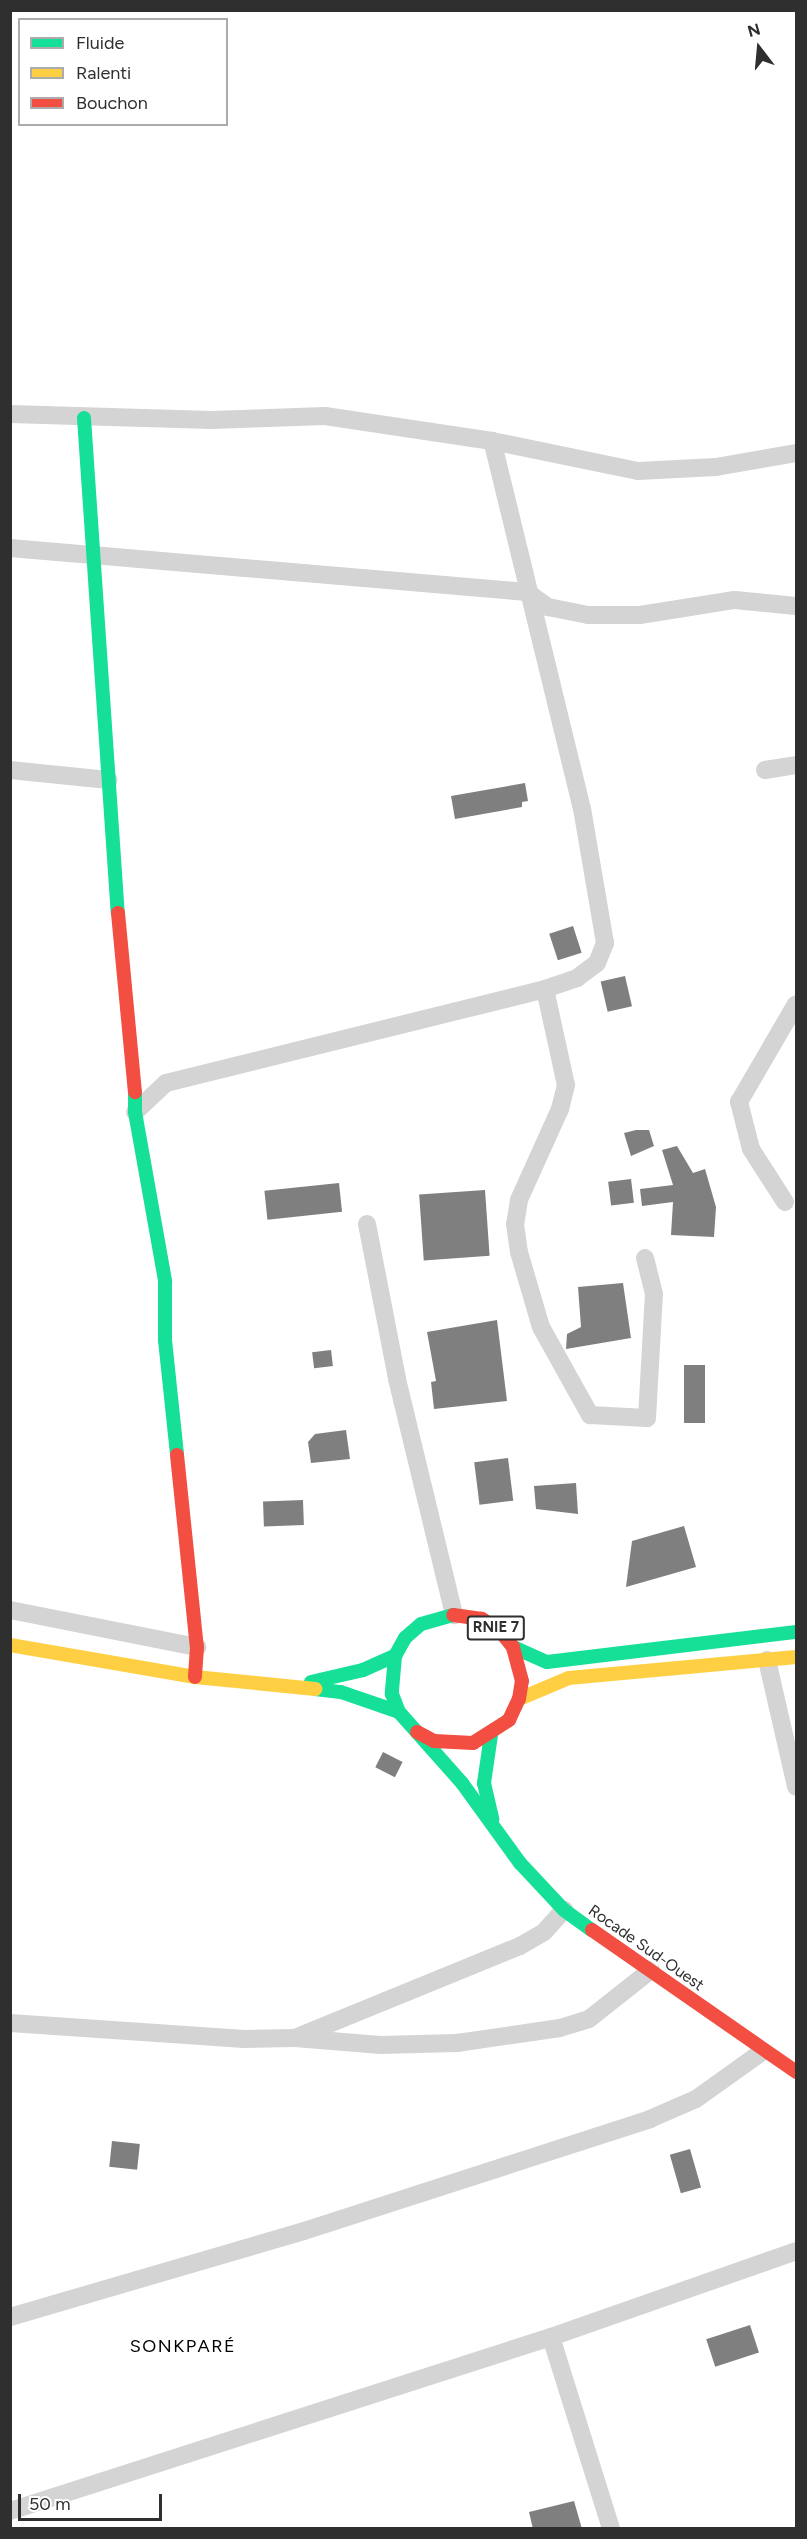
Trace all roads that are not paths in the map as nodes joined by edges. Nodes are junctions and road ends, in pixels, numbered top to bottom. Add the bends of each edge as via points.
1 (10, 414) edge
2 (84, 417) junction
3 (492, 441) junction
4 (796, 453) edge
5 (10, 548) edge
6 (93, 555) junction
7 (527, 592) junction
8 (796, 606) edge
9 (796, 765) edge
10 (10, 770) edge
11 (765, 770) dead end
12 (108, 780) junction
13 (545, 989) junction
14 (796, 1004) edge
15 (135, 1112) junction
16 (785, 1202) dead end
17 (367, 1224) dead end
18 (645, 1258) dead end
19 (10, 1610) edge
20 (454, 1615) junction
21 (796, 1632) edge
22 (10, 1644) edge
23 (197, 1647) junction
24 (513, 1647) junction
25 (395, 1656) junction
26 (796, 1657) edge
27 (766, 1660) junction
28 (195, 1677) junction
29 (279, 1688) junction
30 (519, 1699) junction
31 (399, 1712) junction
32 (417, 1732) junction
33 (491, 1735) junction
34 (796, 1787) edge
35 (495, 1831) junction
36 (564, 1910) junction
37 (651, 1971) junction
38 (10, 2023) edge
39 (295, 2038) junction
40 (763, 2051) junction
41 (796, 2072) edge
42 (796, 2251) edge
43 (10, 2317) edge
44 (551, 2337) junction
45 (10, 2511) edge
46 (611, 2529) edge

1 - 2 street
2 - 3 street via 212,420 325,416
2 - 6 main road
3 - 4 street via 638,471 716,467
3 - 7 street
5 - 6 street
6 - 7 street
6 - 12 main road via 108,730
7 - 8 street via 548,607 588,615 640,615 735,600
7 - 13 street via 582,809 604,943 597,963 578,978
9 - 11 street
10 - 12 street
12 - 15 main road
13 - 15 street via 166,1083
13 - 18 street via 566,1085 560,1109 519,1200 516,1224 519,1252 541,1327 590,1415 647,1418 654,1303
14 - 16 street via 739,1102 752,1149
15 - 23 main road via 165,1281 165,1340
17 - 20 street via 397,1379
19 - 23 street
20 - 24 main road, RNIE 7 via 482,1619 500,1630
20 - 25 main road, RNIE 7 via 421,1624 405,1638
21 - 24 main road, RNIE 7 / RNIE 7 via 547,1662
22 - 28 main road
23 - 28 main road
24 - 30 main road, RNIE 7 via 520,1663
25 - 29 main road via 331,1679
25 - 31 main road via 392,1694
26 - 27 main road
27 - 30 main road via 578,1677 544,1686
27 - 34 street
28 - 29 main road
29 - 31 main road via 341,1692
30 - 33 main road via 508,1720
31 - 32 main road
32 - 33 main road via 453,1745 473,1743
32 - 35 main road, Rocade Sud-Ouest via 462,1783
33 - 35 main road, Rocade Sud-Ouest via 484,1783
35 - 36 main road, Rocade Sud-Ouest via 542,1890
36 - 37 main road, Rocade Sud-Ouest
36 - 39 street via 544,1932 520,1946
37 - 39 street via 589,2019 560,2028 429,2044 360,2044
37 - 40 main road, Rocade Sud-Ouest
38 - 39 street via 244,2039
40 - 41 main road, Rocade Sud-Ouest
40 - 43 street via 696,2099 650,2119 304,2231
42 - 44 street
44 - 45 street
44 - 46 street

